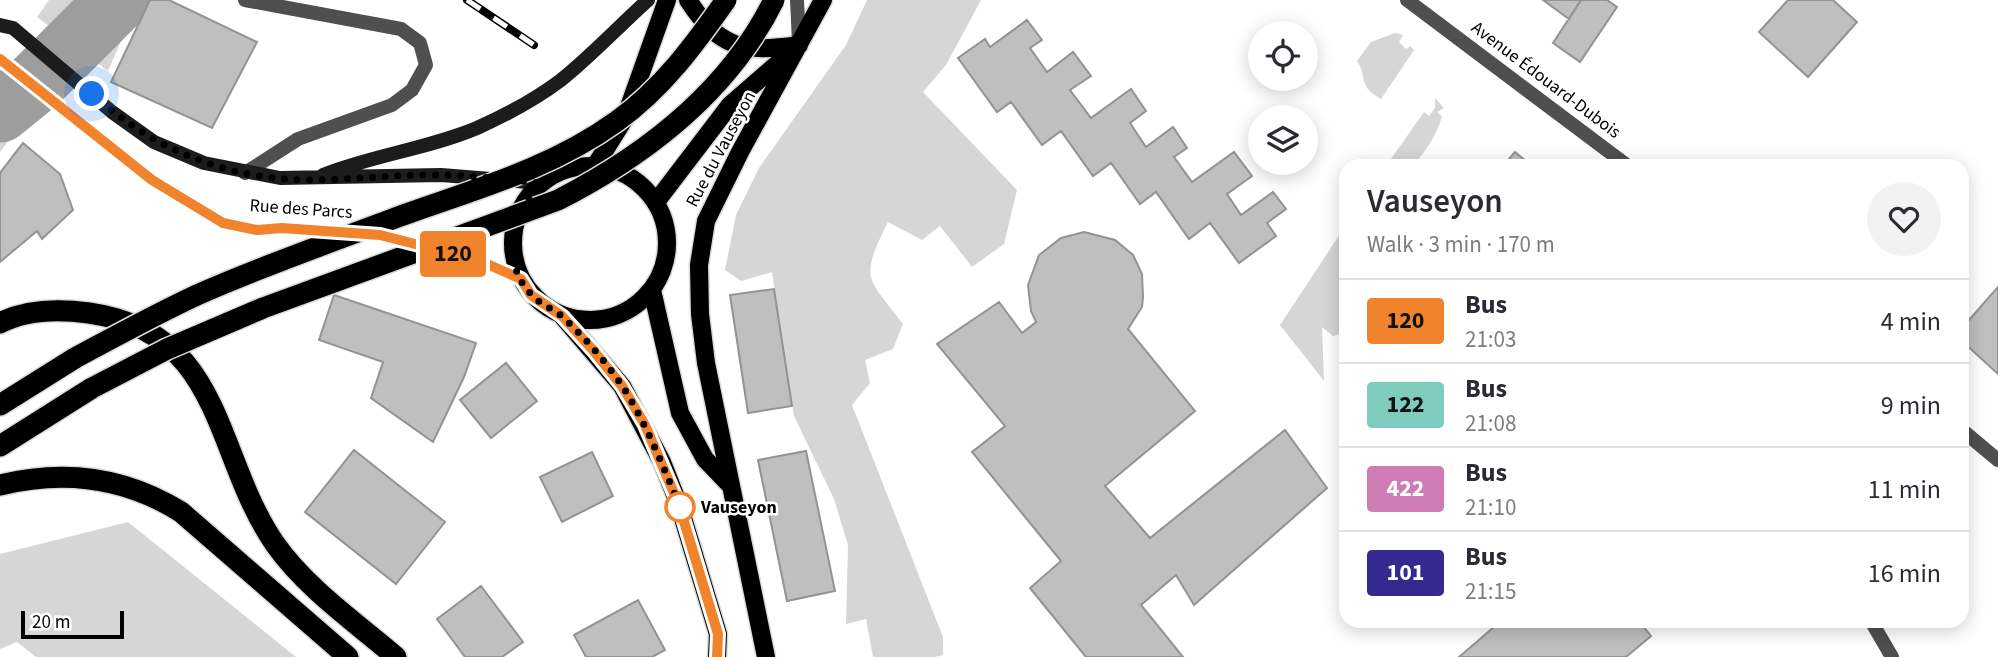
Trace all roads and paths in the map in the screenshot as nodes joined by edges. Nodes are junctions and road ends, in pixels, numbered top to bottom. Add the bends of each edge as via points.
1 (245, 0) edge
2 (648, 0) edge
3 (667, 0) edge
4 (688, 0) edge
5 (726, 0) edge
6 (774, 0) edge
7 (797, 0) edge
8 (824, 0) edge
9 (1407, 0) edge
10 (0, 25) edge
11 (799, 45) junction
12 (0, 59) edge
13 (1619, 159) edge
14 (594, 166) junction
15 (245, 173) junction
16 (309, 180) junction
17 (541, 183) junction
18 (656, 202) junction
19 (521, 279) junction
20 (653, 290) junction
21 (562, 316) junction
22 (0, 323) edge
23 (0, 405) edge
24 (1969, 436) edge
25 (0, 446) edge
26 (1998, 460) edge
27 (0, 485) edge
28 (730, 485) junction
29 (1875, 628) edge
30 (348, 657) edge
31 (396, 657) edge
32 (717, 657) edge
33 (765, 657) edge
34 (1892, 657) edge

1 - 15 street via 401,29 420,43 426,65 412,90 392,105 298,139
2 - 16 main road, Rue des Parcs via 562,79 522,105 429,145 362,160
3 - 14 main road via 629,107
4 - 11 main road via 703,23 727,41 759,51
5 - 23 highway, bridge via 660,84 579,146 509,179 200,294 75,358
6 - 25 highway, bridge via 736,59 691,110 604,177 558,201 263,307 167,349 92,388
7 - 11 street
8 - 11 main road, Rue du Vauseyon
9 - 13 street, Avenue Édouard-Dubois
10 - 15 main road, Rue des Parcs via 13,28 154,142 204,163
11 - 18 main road, Rue du Vauseyon via 730,105
11 - 28 main road, Rue du Vauseyon via 706,221 699,265 706,363
12 - 19 main road, Rue des Parcs via 152,180 223,223 257,230 380,235 478,260
14 - 17 main road via 570,168
14 - 18 main road via 618,171 640,183
15 - 16 main road, Rue des Parcs
16 - 17 main road, Rue des Parcs via 441,175
17 - 19 main road via 523,203 514,228 513,254
18 - 20 main road via 668,237 667,256
19 - 21 main road via 531,295
20 - 21 main road via 635,307 612,318 587,321
20 - 28 main road via 680,413 705,458
21 - 32 main road via 622,386 662,462 718,634
22 - 31 highway via 35,313 68,310 96,314 128,323 179,355 216,410 244,490 277,547 323,595
24 - 26 street
27 - 30 highway via 31,478 88,477 155,496 181,512
28 - 33 main road, Rue du Vauseyon
29 - 34 street

